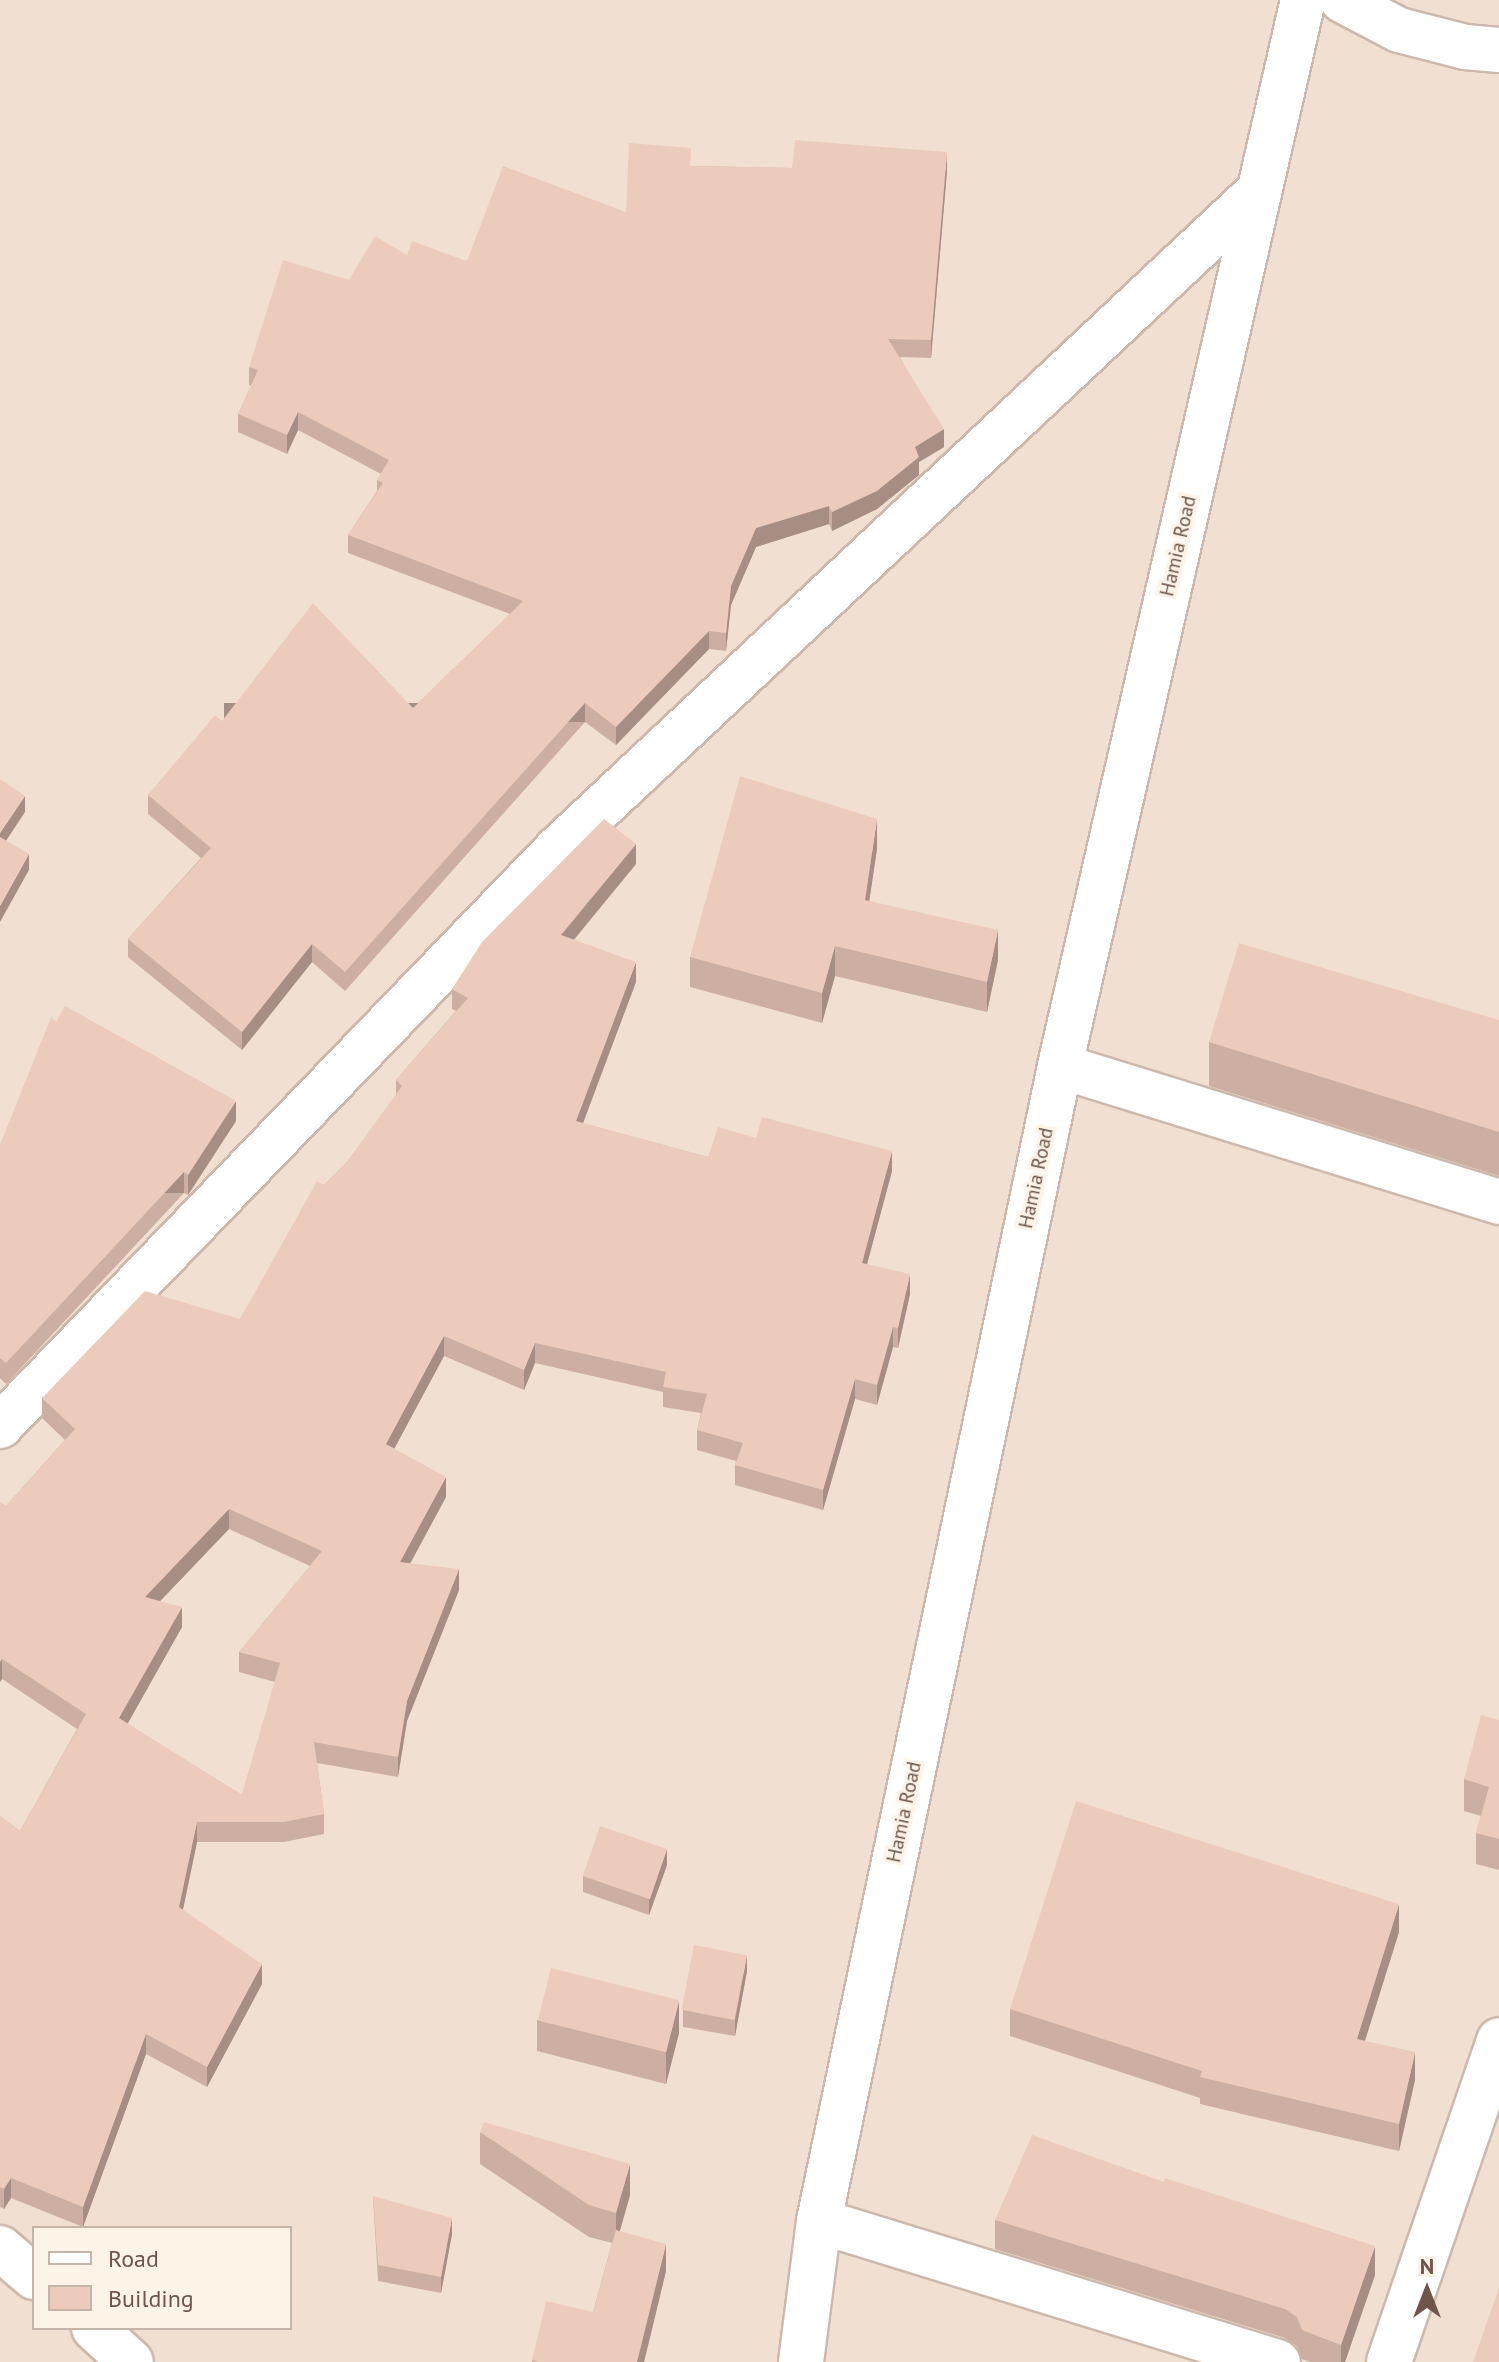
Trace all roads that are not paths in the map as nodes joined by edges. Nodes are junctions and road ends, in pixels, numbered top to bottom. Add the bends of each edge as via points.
1 (1303, 0) edge
2 (1342, 0) edge
3 (1499, 50) edge
4 (1259, 191) junction
5 (1060, 1066) junction
6 (1499, 1202) edge
7 (0, 1426) edge
8 (1499, 2040) edge
9 (1484, 2133) edge
10 (819, 2221) junction
11 (0, 2248) edge
12 (32, 2275) edge
13 (96, 2330) edge
14 (131, 2362) edge
15 (801, 2362) edge
16 (1278, 2362) edge
17 (1389, 2362) edge

1 - 4 street, Hamia Road
2 - 3 street via 1399,30
4 - 5 street, Hamia Road
4 - 7 street via 557,849
5 - 6 street
5 - 10 street, Hamia Road
8 - 9 street
9 - 17 street
10 - 15 street, Hamia Road
10 - 16 street
11 - 12 street
13 - 14 street

